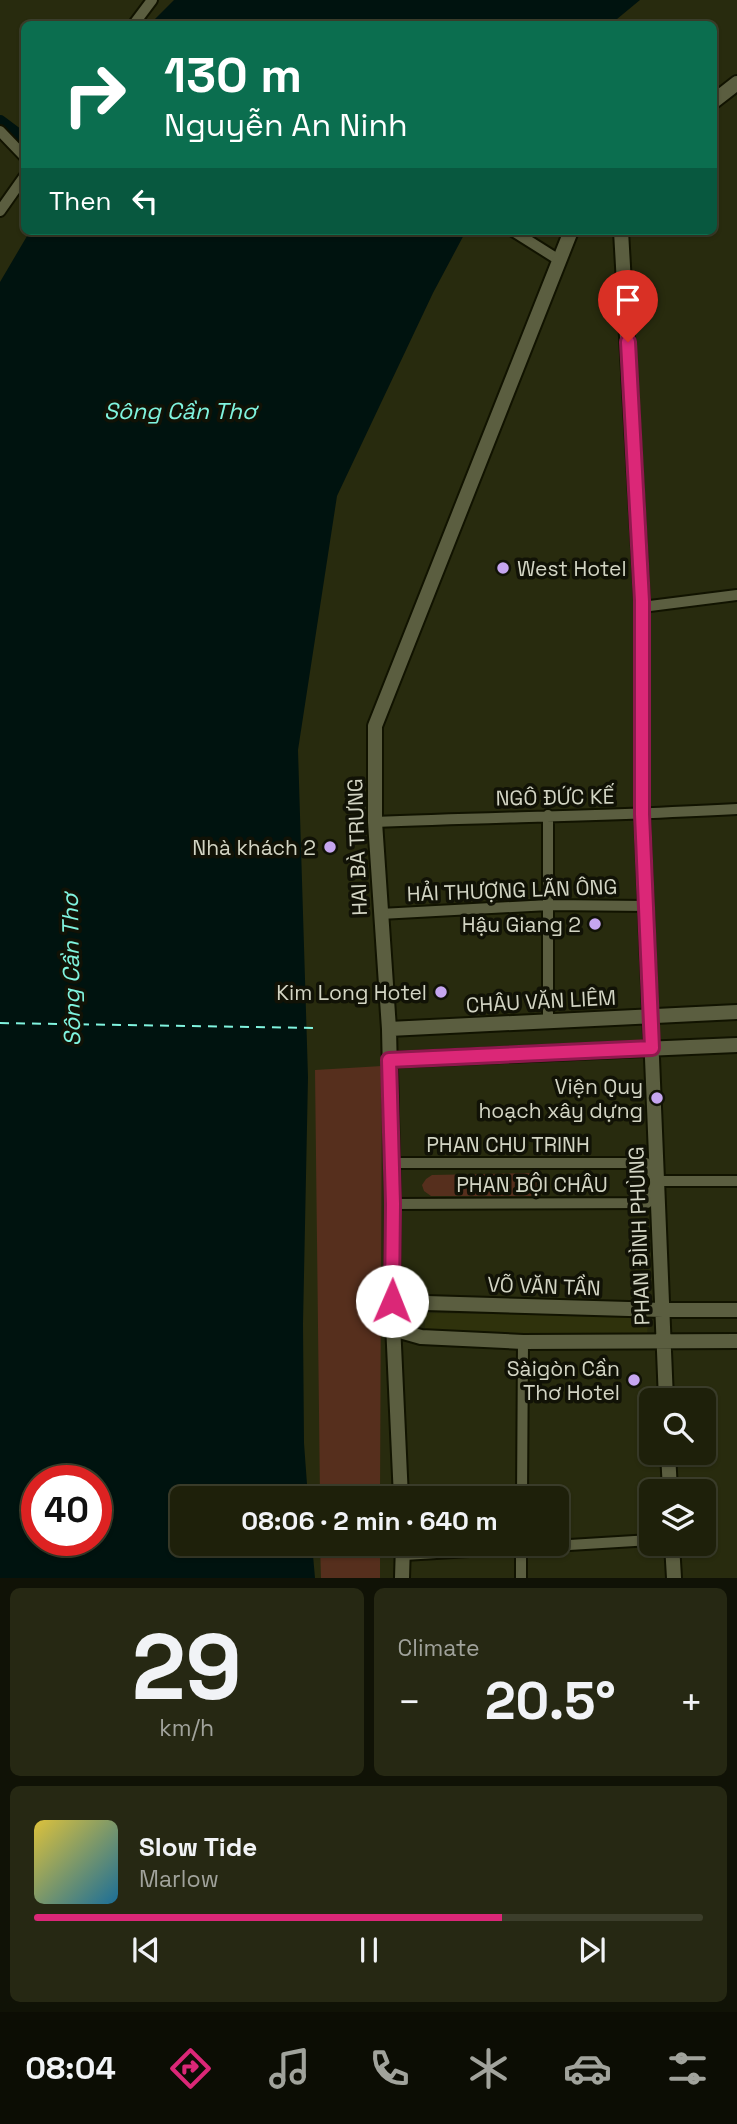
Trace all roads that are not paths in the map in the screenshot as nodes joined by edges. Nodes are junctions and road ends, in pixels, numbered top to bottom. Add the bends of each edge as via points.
1 (152, 0) edge
2 (136, 21) edge
3 (737, 83) edge
4 (717, 98) edge
5 (0, 131) edge
6 (21, 153) edge
7 (21, 181) edge
8 (0, 211) edge
9 (519, 235) edge
10 (569, 235) edge
11 (621, 235) edge
12 (559, 261) junction
13 (737, 595) edge
14 (642, 607) junction
15 (737, 809) edge
16 (642, 814) junction
17 (548, 815) junction
18 (374, 822) junction
19 (549, 905) junction
20 (646, 906) junction
21 (380, 914) junction
22 (737, 1012) edge
23 (651, 1016) junction
24 (548, 1021) junction
25 (388, 1029) junction
26 (737, 1045) edge
27 (652, 1048) junction
28 (389, 1060) junction
29 (392, 1163) junction
30 (657, 1181) junction
31 (737, 1181) edge
32 (393, 1204) junction
33 (392, 1301) junction
34 (663, 1310) junction
35 (737, 1310) edge
36 (393, 1329) junction
37 (664, 1341) junction
38 (737, 1341) edge
39 (523, 1342) junction
40 (666, 1388) edge
41 (400, 1486) edge
42 (522, 1486) edge
43 (639, 1541) edge
44 (569, 1544) edge
45 (404, 1556) edge
46 (521, 1556) edge
47 (673, 1556) edge
48 (402, 1578) edge
49 (521, 1578) edge
50 (674, 1578) edge

1 - 2 street
3 - 4 street
5 - 6 street
7 - 8 street
9 - 12 street
10 - 12 street, HAI BÀ TRƯNG
11 - 14 street, PHAN ĐÌNH PHÙNG
12 - 18 street, HAI BÀ TRƯNG via 375,726
13 - 14 street
14 - 16 street, PHAN ĐÌNH PHÙNG
15 - 16 street, NGÔ ĐỨC KẾ
16 - 17 street, NGÔ ĐỨC KẾ
16 - 20 street, PHAN ĐÌNH PHÙNG
17 - 18 street, NGÔ ĐỨC KẾ
17 - 19 street
18 - 21 street, HAI BÀ TRƯNG
19 - 20 street, HẢI THƯỢNG LÃN ÔNG
19 - 21 street, HẢI THƯỢNG LÃN ÔNG
19 - 24 street
20 - 23 street, PHAN ĐÌNH PHÙNG
21 - 25 street, HAI BÀ TRƯNG
22 - 23 street, CHÂU VĂN LIÊM
23 - 24 street, CHÂU VĂN LIÊM
23 - 27 street, PHAN ĐÌNH PHÙNG
24 - 25 street, CHÂU VĂN LIÊM
25 - 28 street, HAI BÀ TRƯNG
26 - 27 street
27 - 28 street
27 - 30 street, PHAN ĐÌNH PHÙNG
28 - 29 street, HAI BÀ TRƯNG
29 - 30 street, PHAN CHU TRINH via 646,1163
29 - 32 street, HAI BÀ TRƯNG
30 - 31 street
30 - 32 street, PHAN BỘI CHÂU via 647,1203
30 - 34 street, PHAN ĐÌNH PHÙNG
32 - 33 street, HAI BÀ TRƯNG
33 - 34 street, VÕ VĂN TẦN
33 - 36 street, HAI BÀ TRƯNG
34 - 35 street, VÕ VĂN TẦN
34 - 37 street, PHAN ĐÌNH PHÙNG
36 - 39 street via 421,1338
36 - 41 street, HAI BÀ TRƯNG
37 - 38 street
37 - 39 street
37 - 40 street, PHAN ĐÌNH PHÙNG
39 - 42 street
43 - 44 street
45 - 48 street
46 - 49 street
47 - 50 street

